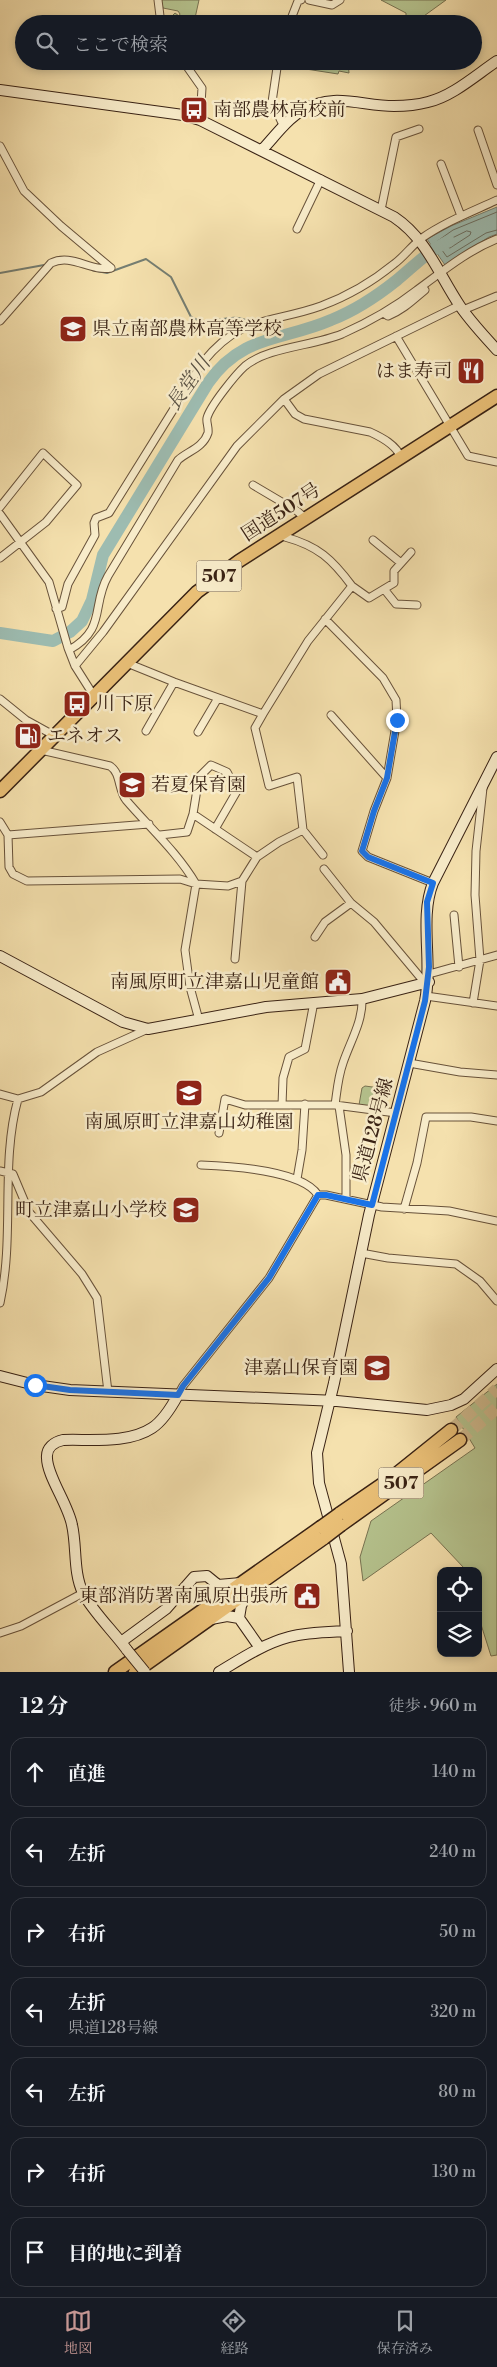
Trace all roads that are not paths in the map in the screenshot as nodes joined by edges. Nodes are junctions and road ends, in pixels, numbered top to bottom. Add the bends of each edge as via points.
1 (158, 0) edge
2 (301, 0) edge
3 (310, 0) edge
4 (340, 0) edge
5 (160, 15) edge
6 (293, 15) edge
7 (497, 61) edge
8 (189, 70) edge
9 (277, 70) edge
10 (0, 90) edge
11 (200, 120) junction
12 (284, 127) junction
13 (419, 129) dead end
14 (478, 130) dead end
15 (0, 146) edge
16 (262, 150) junction
17 (442, 164) dead end
18 (321, 179) junction
19 (497, 184) edge
20 (497, 200) edge
21 (381, 210) junction
22 (462, 216) junction
23 (297, 229) dead end
24 (497, 239) edge
25 (421, 242) junction
26 (440, 271) junction
27 (435, 283) dead end
28 (497, 296) edge
29 (409, 300) junction
30 (462, 308) junction
31 (0, 321) edge
32 (396, 336) junction
33 (497, 350) edge
34 (497, 396) edge
35 (284, 399) junction
36 (450, 426) junction
37 (401, 458) junction
38 (497, 462) edge
39 (253, 485) dead end
40 (0, 507) edge
41 (0, 514) edge
42 (305, 518) junction
43 (282, 533) junction
44 (373, 540) dead end
45 (21, 543) junction
46 (411, 552) dead end
47 (0, 558) edge
48 (401, 563) junction
49 (352, 586) junction
50 (384, 589) junction
51 (417, 605) dead end
52 (56, 611) junction
53 (325, 619) junction
54 (68, 649) junction
55 (127, 663) junction
56 (76, 666) junction
57 (174, 682) junction
58 (94, 696) junction
59 (218, 698) junction
60 (0, 700) edge
61 (263, 714) junction
62 (331, 715) dead end
63 (146, 731) dead end
64 (198, 732) dead end
65 (55, 736) junction
66 (41, 750) junction
67 (497, 757) edge
68 (387, 778) junction
69 (484, 785) junction
70 (0, 791) edge
71 (193, 814) junction
72 (0, 822) edge
73 (149, 824) junction
74 (215, 829) junction
75 (303, 830) junction
76 (8, 835) junction
77 (160, 835) junction
78 (323, 855) dead end
79 (257, 857) junction
80 (324, 869) dead end
81 (242, 881) junction
82 (433, 883) junction
83 (196, 884) junction
84 (351, 903) junction
85 (454, 914) dead end
86 (315, 937) dead end
87 (497, 955) edge
88 (0, 956) edge
89 (235, 959) dead end
90 (480, 960) junction
91 (459, 967) junction
92 (428, 980) junction
93 (426, 996) junction
94 (362, 999) junction
95 (314, 1002) junction
96 (473, 1003) junction
97 (497, 1006) edge
98 (199, 1020) junction
99 (148, 1029) junction
100 (409, 1064) junction
101 (497, 1075) edge
102 (0, 1094) edge
103 (18, 1099) junction
104 (305, 1104) junction
105 (282, 1105) junction
106 (337, 1106) junction
107 (396, 1113) junction
108 (497, 1121) edge
109 (218, 1133) dead end
110 (0, 1155) edge
111 (0, 1163) edge
112 (201, 1165) dead end
113 (0, 1172) edge
114 (297, 1180) junction
115 (318, 1195) junction
116 (346, 1199) junction
117 (372, 1205) junction
118 (404, 1209) junction
119 (497, 1221) edge
120 (361, 1253) junction
121 (497, 1301) edge
122 (0, 1303) edge
123 (497, 1369) edge
124 (0, 1376) edge
125 (108, 1392) junction
126 (178, 1395) junction
127 (329, 1400) junction
128 (455, 1435) tunnel mouth
129 (215, 1584) junction
130 (245, 1588) junction
131 (83, 1593) junction
132 (208, 1614) junction
133 (239, 1618) junction
134 (347, 1631) junction
135 (0, 1633) edge
136 (124, 1646) junction
137 (260, 1648) junction
138 (116, 1672) edge
139 (134, 1672) edge
140 (145, 1672) edge
141 (219, 1672) edge
142 (349, 1672) edge

1 - 5 street
2 - 6 street
3 - 4 street via 332,5
7 - 12 street via 430,102 393,106 336,100 320,102 304,110
8 - 11 street via 202,88
9 - 12 street via 272,102
10 - 11 street
11 - 16 street
12 - 16 street
13 - 21 street via 396,137
14 - 19 street
15 - 31 street via 24,191 111,268 103,270 67,259 57,260
16 - 18 street
17 - 22 street
18 - 21 street
18 - 23 street
20 - 22 street
21 - 25 street via 404,224
22 - 25 street via 444,224
24 - 26 street
25 - 26 street
25 - 52 street via 360,289 305,311 252,324 224,340 203,362 109,513 96,518 95,535 68,584 62,607
26 - 29 street
26 - 30 street
27 - 29 street
28 - 30 street
29 - 54 street via 342,334 263,355 233,378 207,418 208,432 195,451 178,460 108,576 102,587 96,624 79,644
30 - 32 street
30 - 33 street
32 - 35 street via 320,374
32 - 36 street
34 - 36 highway, 国道507号 / 507
35 - 37 street via 294,414 304,419 379,436 399,452
35 - 56 street via 237,446
36 - 37 highway, 国道507号 / 507
36 - 38 street via 468,456
37 - 42 highway, 国道507号 / 507
39 - 42 street
40 - 45 street via 44,453 78,485 46,522
41 - 45 street
42 - 43 highway, 国道507号 / 507
43 - 49 street via 320,550
43 - 55 highway, 国道507号 / 507 via 197,592
44 - 48 street
45 - 47 street
45 - 52 street via 49,582
46 - 48 street
48 - 50 street via 394,571 394,583
49 - 50 street via 369,598
49 - 53 street
50 - 51 street via 396,604
52 - 54 street
53 - 61 street
53 - 68 street via 383,678 396,700 397,720
54 - 56 street
55 - 57 street
55 - 58 highway, 国道507号 / 507
56 - 58 street
57 - 59 street
57 - 63 street
58 - 65 highway, 国道507号 / 507
59 - 61 street
59 - 64 street
60 - 65 street
61 - 75 street via 254,728 269,786 297,777
62 - 68 street
65 - 66 highway, 国道507号 / 507
66 - 70 highway, 国道507号 / 507
66 - 73 street via 115,769 124,798
67 - 69 street, 県道128号線
68 - 82 street via 362,851 368,857
69 - 82 street, 県道128号線
69 - 90 street via 476,851 475,895
71 - 74 street
71 - 74 street via 199,777 211,765 227,772 237,791
71 - 77 street via 187,832
72 - 76 street
73 - 76 street
73 - 77 street
74 - 79 street
75 - 78 street
75 - 79 street
76 - 83 street via 9,867 13,874 27,881 180,879
77 - 83 street
79 - 81 street
80 - 84 street
81 - 83 street via 228,886
81 - 89 street
82 - 92 street, 県道128号線 via 427,902
83 - 98 street via 185,950
84 - 86 street via 325,922
84 - 92 street via 374,922
85 - 91 street
87 - 90 street
88 - 99 street via 123,1022
90 - 91 street
90 - 96 street
91 - 92 street
92 - 93 street, 県道128号線
92 - 94 street
93 - 96 street
93 - 100 street, 県道128号線
94 - 95 street
94 - 106 street via 361,1020 342,1065
95 - 98 street
95 - 105 street via 305,1049 290,1057 287,1064
96 - 97 street
98 - 99 street
99 - 103 street via 97,1052 41,1092
100 - 101 street
100 - 107 street, 県道128号線
102 - 103 street
103 - 110 street
104 - 105 street
104 - 106 street
104 - 114 street
105 - 109 street via 245,1105 225,1099
106 - 107 street
106 - 116 street via 346,1155
107 - 117 street, 県道128号線
108 - 118 street via 471,1117 426,1117
111 - 113 street
112 - 114 street via 240,1166
113 - 122 street via 4,1259
113 - 125 street via 13,1174 30,1212 82,1274 97,1298
114 - 115 street via 314,1188
115 - 116 street
115 - 126 street via 269,1278
116 - 117 street
117 - 118 street
117 - 120 street, 県道128号線
118 - 119 street via 463,1213
120 - 121 street via 456,1264 480,1281
120 - 127 street, 県道128号線
123 - 127 street via 464,1399 439,1409 418,1410
124 - 125 street via 52,1387
125 - 126 street
126 - 127 street
126 - 131 street via 166,1414 146,1431 128,1437 63,1440 56,1442 48,1451 46,1458 50,1473 72,1525 77,1576
127 - 134 street, 県道128号線 via 317,1462 319,1483 340,1554
128 - 130 highway, 507, bridge via 390,1479 340,1520
129 - 130 street
129 - 132 street
129 - 136 street via 207,1576 194,1577 166,1609
130 - 132 highway, 507
130 - 133 street
131 - 135 street via 21,1626
131 - 136 street
132 - 133 street
132 - 138 highway, 507
132 - 139 highway, 507
133 - 137 street
134 - 137 street via 298,1635
134 - 142 street, 県道128号線
136 - 140 street, bridge
137 - 141 street

